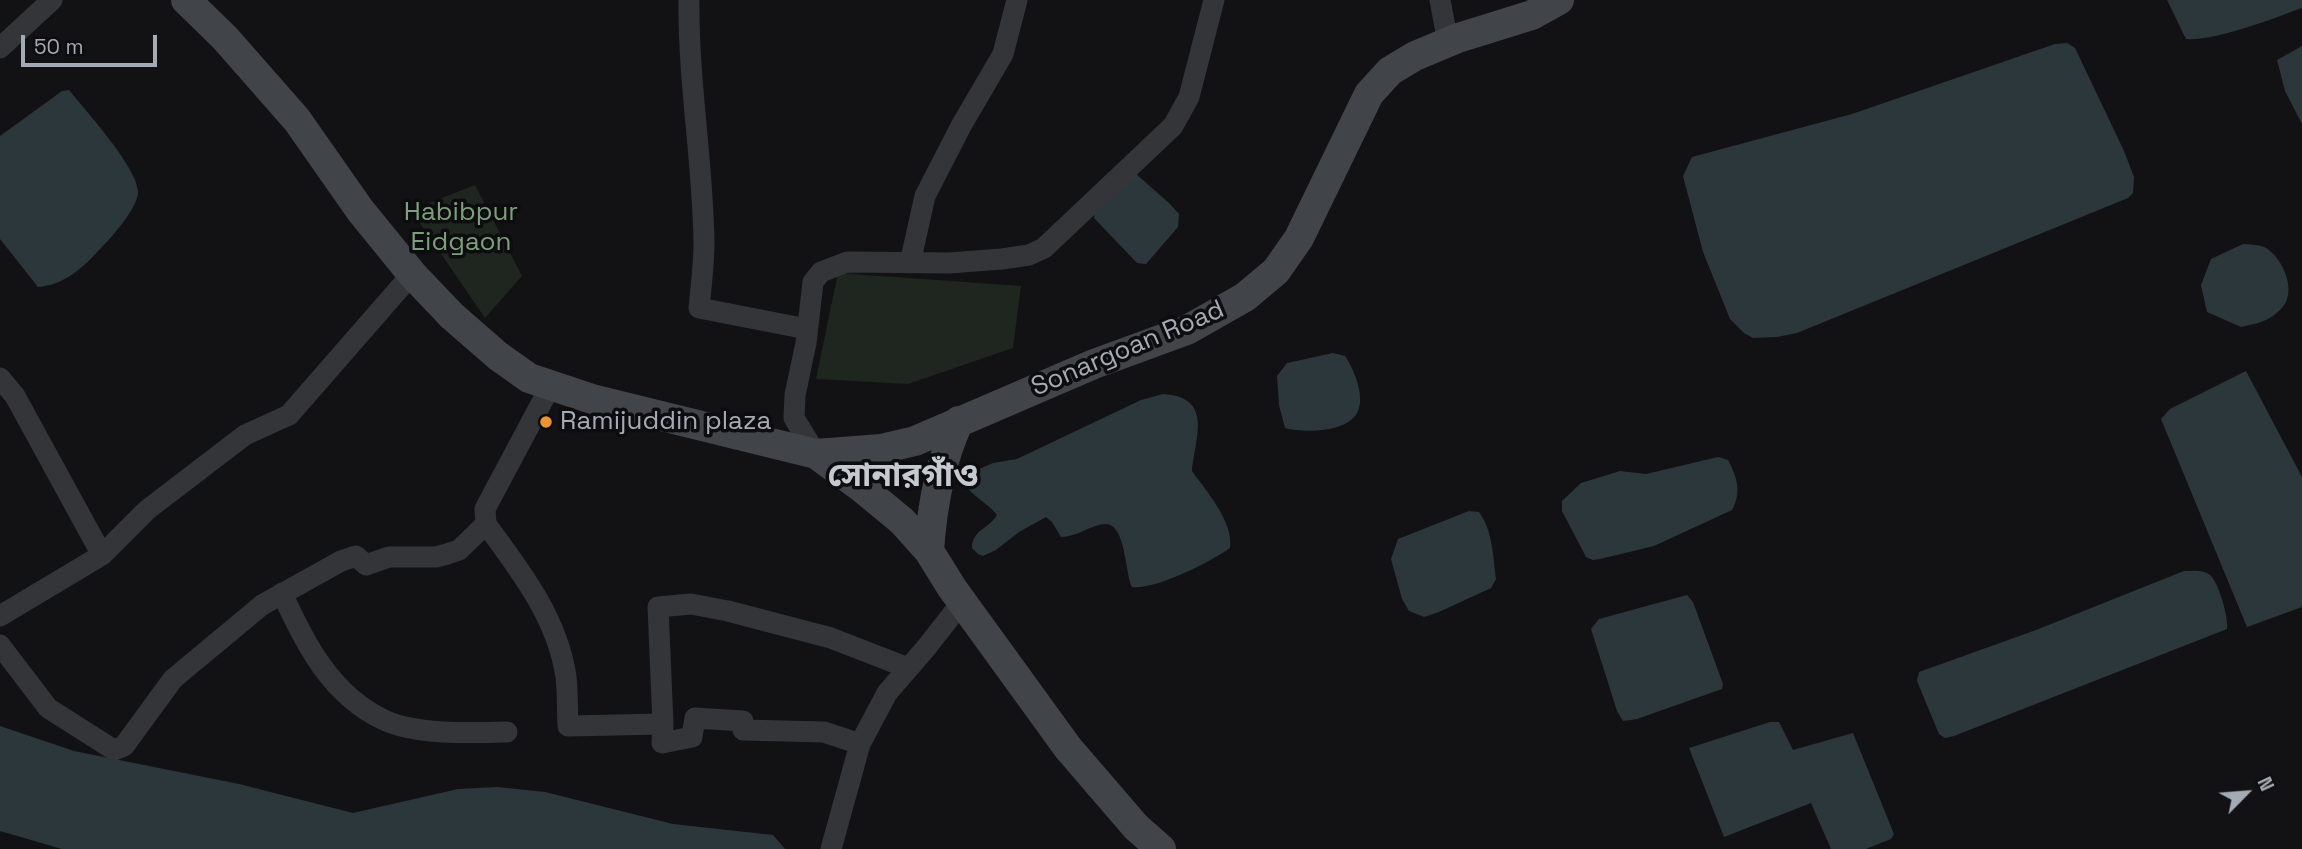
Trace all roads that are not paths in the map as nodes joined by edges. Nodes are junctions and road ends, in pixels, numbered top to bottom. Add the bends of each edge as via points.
1 (52, 0) edge
2 (186, 0) edge
3 (689, 0) edge
4 (1017, 0) edge
5 (1214, 0) edge
6 (1440, 0) edge
7 (1559, 0) edge
8 (1448, 42) junction
9 (0, 48) edge
10 (910, 262) junction
11 (412, 274) junction
12 (807, 328) junction
13 (0, 378) edge
14 (551, 385) junction
15 (959, 421) junction
16 (816, 454) junction
17 (486, 524) junction
18 (929, 551) junction
19 (102, 555) junction
20 (282, 593) junction
21 (962, 602) junction
22 (0, 616) edge
23 (0, 645) edge
24 (908, 668) junction
25 (663, 724) junction
26 (507, 732) dead end
27 (860, 744) junction
28 (831, 849) edge
29 (1161, 849) edge

1 - 9 street
2 - 11 main road, Sonargoan Road via 297,120
3 - 12 street via 704,246 699,308
4 - 10 street via 1003,54 925,196
5 - 10 street via 1189,97 1173,126 1044,248 1002,259
6 - 8 street
7 - 8 main road, Sonargoan Road via 1532,15
8 - 15 main road, Sonargoan Road via 1402,63 1369,94 1299,238 1276,271 1245,297 1187,330
10 - 12 street via 847,262 821,272 813,282
11 - 14 main road, Sonargoan Road via 498,356 530,378
11 - 19 street via 289,415 245,435 147,510
12 - 16 street via 794,418
13 - 19 street via 15,396
14 - 16 main road, Sonargoan Road
14 - 17 street via 485,509
15 - 16 main road, Sonargoan Road via 915,441 881,449
15 - 18 main road via 949,441 931,516
16 - 18 main road, Sonargoan Road via 902,521
17 - 20 street via 459,550 436,557 389,557 366,565 356,556
17 - 25 street via 528,581 551,626 566,677 568,726
18 - 21 main road, Sonargoan Road
19 - 22 street
20 - 23 street via 173,679 124,746 114,750 48,708
20 - 26 street via 303,639 329,677 348,697 385,721 460,733
21 - 24 street
21 - 29 main road, Sonargoan Road via 1068,748
24 - 25 street via 831,638 727,611 691,604 658,607
24 - 27 street via 887,693
25 - 27 street via 662,743 692,737 695,718 743,721 743,730 824,732
27 - 28 street

